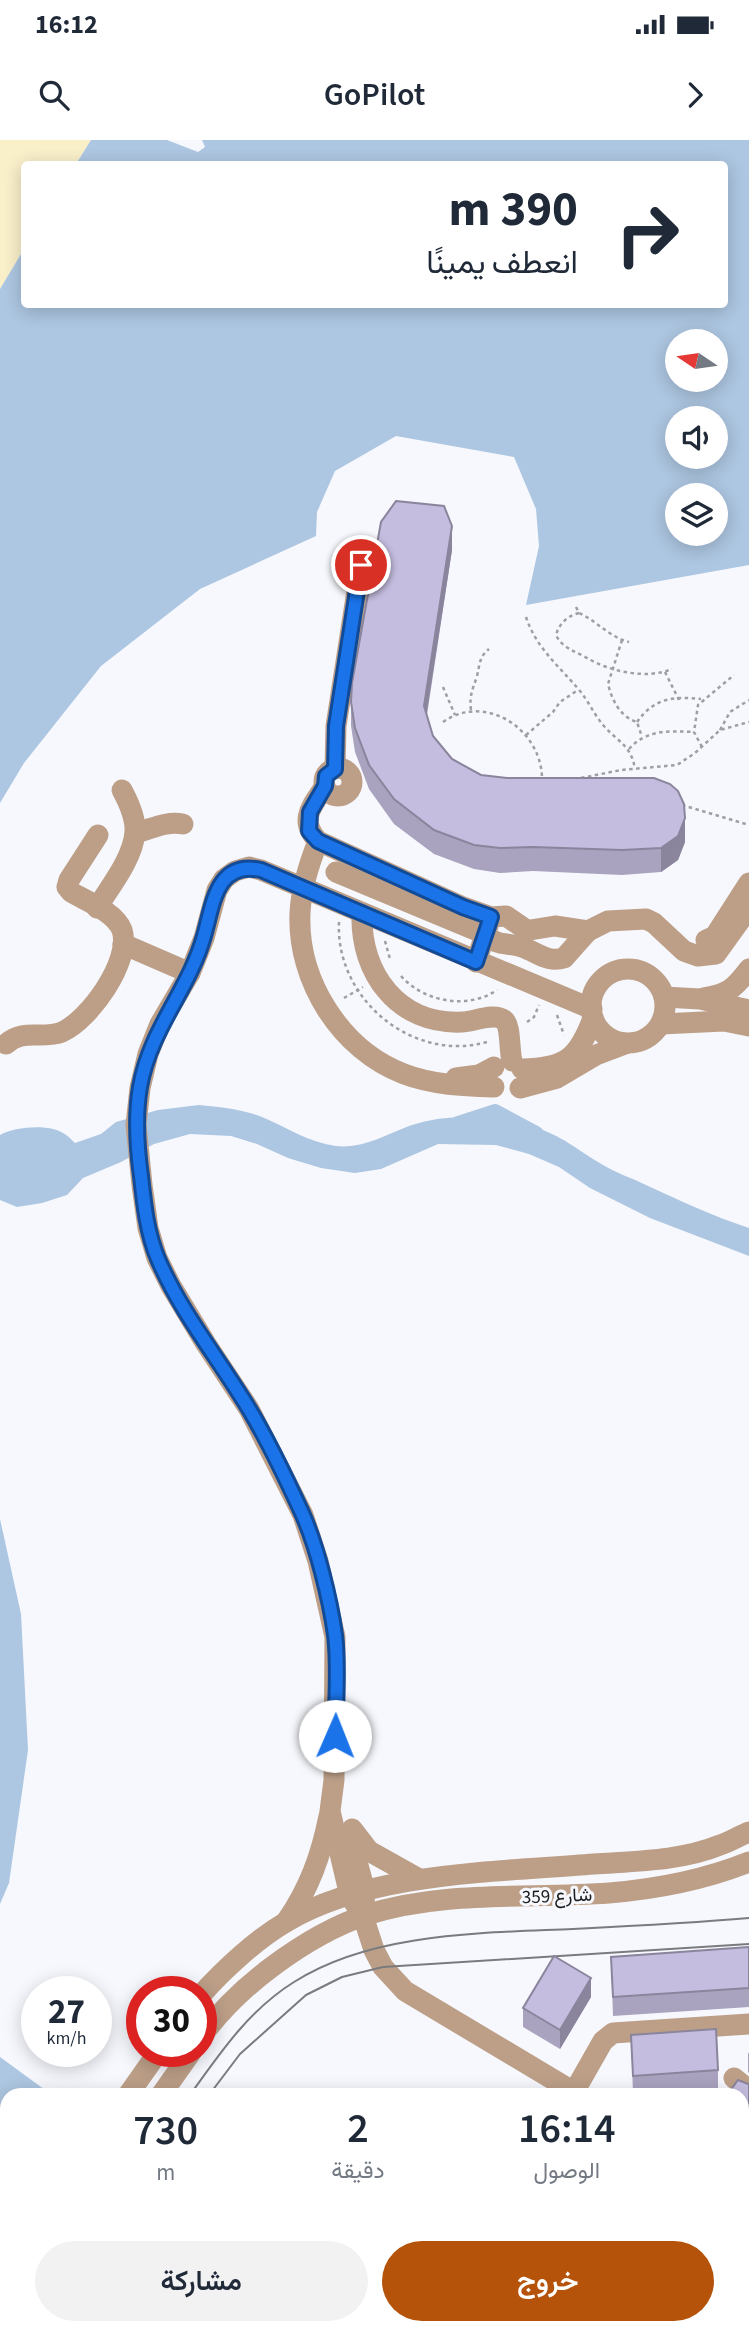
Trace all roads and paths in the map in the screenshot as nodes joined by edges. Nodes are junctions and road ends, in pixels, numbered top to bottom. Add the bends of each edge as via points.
1 (361, 565) dead end
2 (576, 607) dead end
3 (579, 613) junction
4 (526, 617) dead end
5 (622, 640) junction
6 (629, 642) dead end
7 (489, 649) dead end
8 (612, 669) junction
9 (672, 669) dead end
10 (666, 672) junction
11 (734, 675) dead end
12 (443, 687) dead end
13 (579, 689) junction
14 (702, 699) junction
15 (679, 700) junction
16 (749, 700) edge
17 (471, 710) junction
18 (455, 715) junction
19 (443, 722) dead end
20 (637, 722) junction
21 (749, 722) edge
22 (720, 730) junction
23 (694, 732) junction
24 (526, 735) junction
25 (642, 737) junction
26 (702, 747) junction
27 (629, 748) junction
28 (635, 769) junction
29 (551, 779) edge
30 (588, 782) edge
31 (122, 790) dead end
32 (680, 804) edge
33 (174, 817) dead end
34 (749, 825) edge
35 (133, 840) junction
36 (322, 843) junction
37 (336, 872) dead end
38 (749, 883) edge
39 (97, 908) junction
40 (749, 908) edge
41 (522, 916) junction
42 (339, 920) dead end
43 (362, 922) junction
44 (488, 925) junction
45 (588, 931) junction
46 (706, 940) dead end
47 (122, 944) junction
48 (509, 944) junction
49 (476, 962) junction
50 (392, 963) dead end
51 (749, 969) edge
52 (190, 973) junction
53 (387, 975) junction
54 (500, 980) junction
55 (664, 997) junction
56 (344, 998) dead end
57 (700, 999) junction
58 (749, 1010) edge
59 (555, 1013) dead end
60 (592, 1014) junction
61 (661, 1024) junction
62 (749, 1026) edge
63 (6, 1044) dead end
64 (625, 1044) junction
65 (574, 1055) junction
66 (508, 1074) junction
67 (338, 1814) junction
68 (749, 1832) edge
69 (749, 1862) edge
70 (419, 1879) junction
71 (357, 1894) junction
72 (363, 1916) junction
73 (286, 1922) junction
74 (217, 1979) edge
75 (217, 2018) edge
76 (749, 2024) edge
77 (148, 2067) edge
78 (181, 2067) edge
79 (133, 2088) edge
80 (166, 2088) edge
81 (567, 2088) edge
82 (580, 2088) edge

1 - 36 street via 330,777 308,820 309,831
2 - 3 path
3 - 5 path
3 - 8 path via 558,629 558,640
4 - 13 path via 535,639
5 - 6 path
5 - 8 path
7 - 17 path via 471,688
8 - 10 path
8 - 20 path via 610,692 623,715
9 - 10 path
10 - 15 path
11 - 14 path
12 - 18 path
13 - 24 path
13 - 27 path via 604,726
14 - 15 path
14 - 23 path
15 - 20 path via 649,706
16 - 22 path via 730,712
17 - 18 path
17 - 24 path via 501,718
18 - 19 path
20 - 25 path
21 - 22 path
22 - 26 path
23 - 25 path
23 - 26 path
24 - 29 path via 539,758 542,779
25 - 27 path
26 - 28 path via 677,765
27 - 28 path
28 - 30 path via 574,779
31 - 35 street via 134,823
32 - 34 path
33 - 35 street
35 - 39 street
35 - 39 street via 92,832 67,887
36 - 44 street via 463,907
36 - 66 street, bridge via 302,892 301,944 315,989 350,1040 390,1068 454,1086
37 - 44 street
38 - 46 street via 715,936
39 - 47 street via 115,919 122,931
40 - 45 street via 716,954 698,956 684,951 646,919 608,921
41 - 44 street via 506,916
41 - 45 street via 525,929
41 - 48 street
42 - 43 path
43 - 49 street
43 - 50 path via 385,939
43 - 52 street, شارع 359 via 261,870 235,871 217,890
43 - 53 street via 365,953
44 - 48 street via 496,943
44 - 49 street
45 - 48 street via 558,960
47 - 52 street
47 - 63 street via 116,971 103,995 82,1017 62,1031 22,1035
48 - 54 street
49 - 54 street
51 - 57 street via 724,994
52 - 67 street, شارع 359 via 160,1024 140,1088 136,1125 148,1228 171,1286 249,1409 303,1515 318,1561 335,1636
53 - 54 path via 450,1001 480,998
53 - 56 path
53 - 66 street via 402,1005 425,1017 450,1022 503,1019 508,1024
54 - 60 street
55 - 57 street
55 - 60 street via 645,973 622,970 602,981 593,994
55 - 61 street
57 - 58 street
59 - 65 path
60 - 64 street via 602,1033
60 - 65 street
61 - 62 street via 724,1021
61 - 64 street via 650,1037
64 - 66 street via 557,1078
65 - 66 street via 551,1068
67 - 70 street, شارع 359 via 369,1851
67 - 71 street, شارع 359
67 - 73 street, شارع 359 via 310,1884
68 - 70 street, شارع 359 via 719,1846 663,1858
69 - 72 street, شارع 359 via 667,1886 443,1900
70 - 71 street, شارع 359
71 - 72 street, شارع 359
71 - 73 street, شارع 359
72 - 75 street, شارع 359 via 315,1938 256,1979
72 - 81 street via 383,1967 405,1991
73 - 74 street, شارع 359
76 - 82 street via 613,2033 603,2041
77 - 79 street
78 - 80 street

